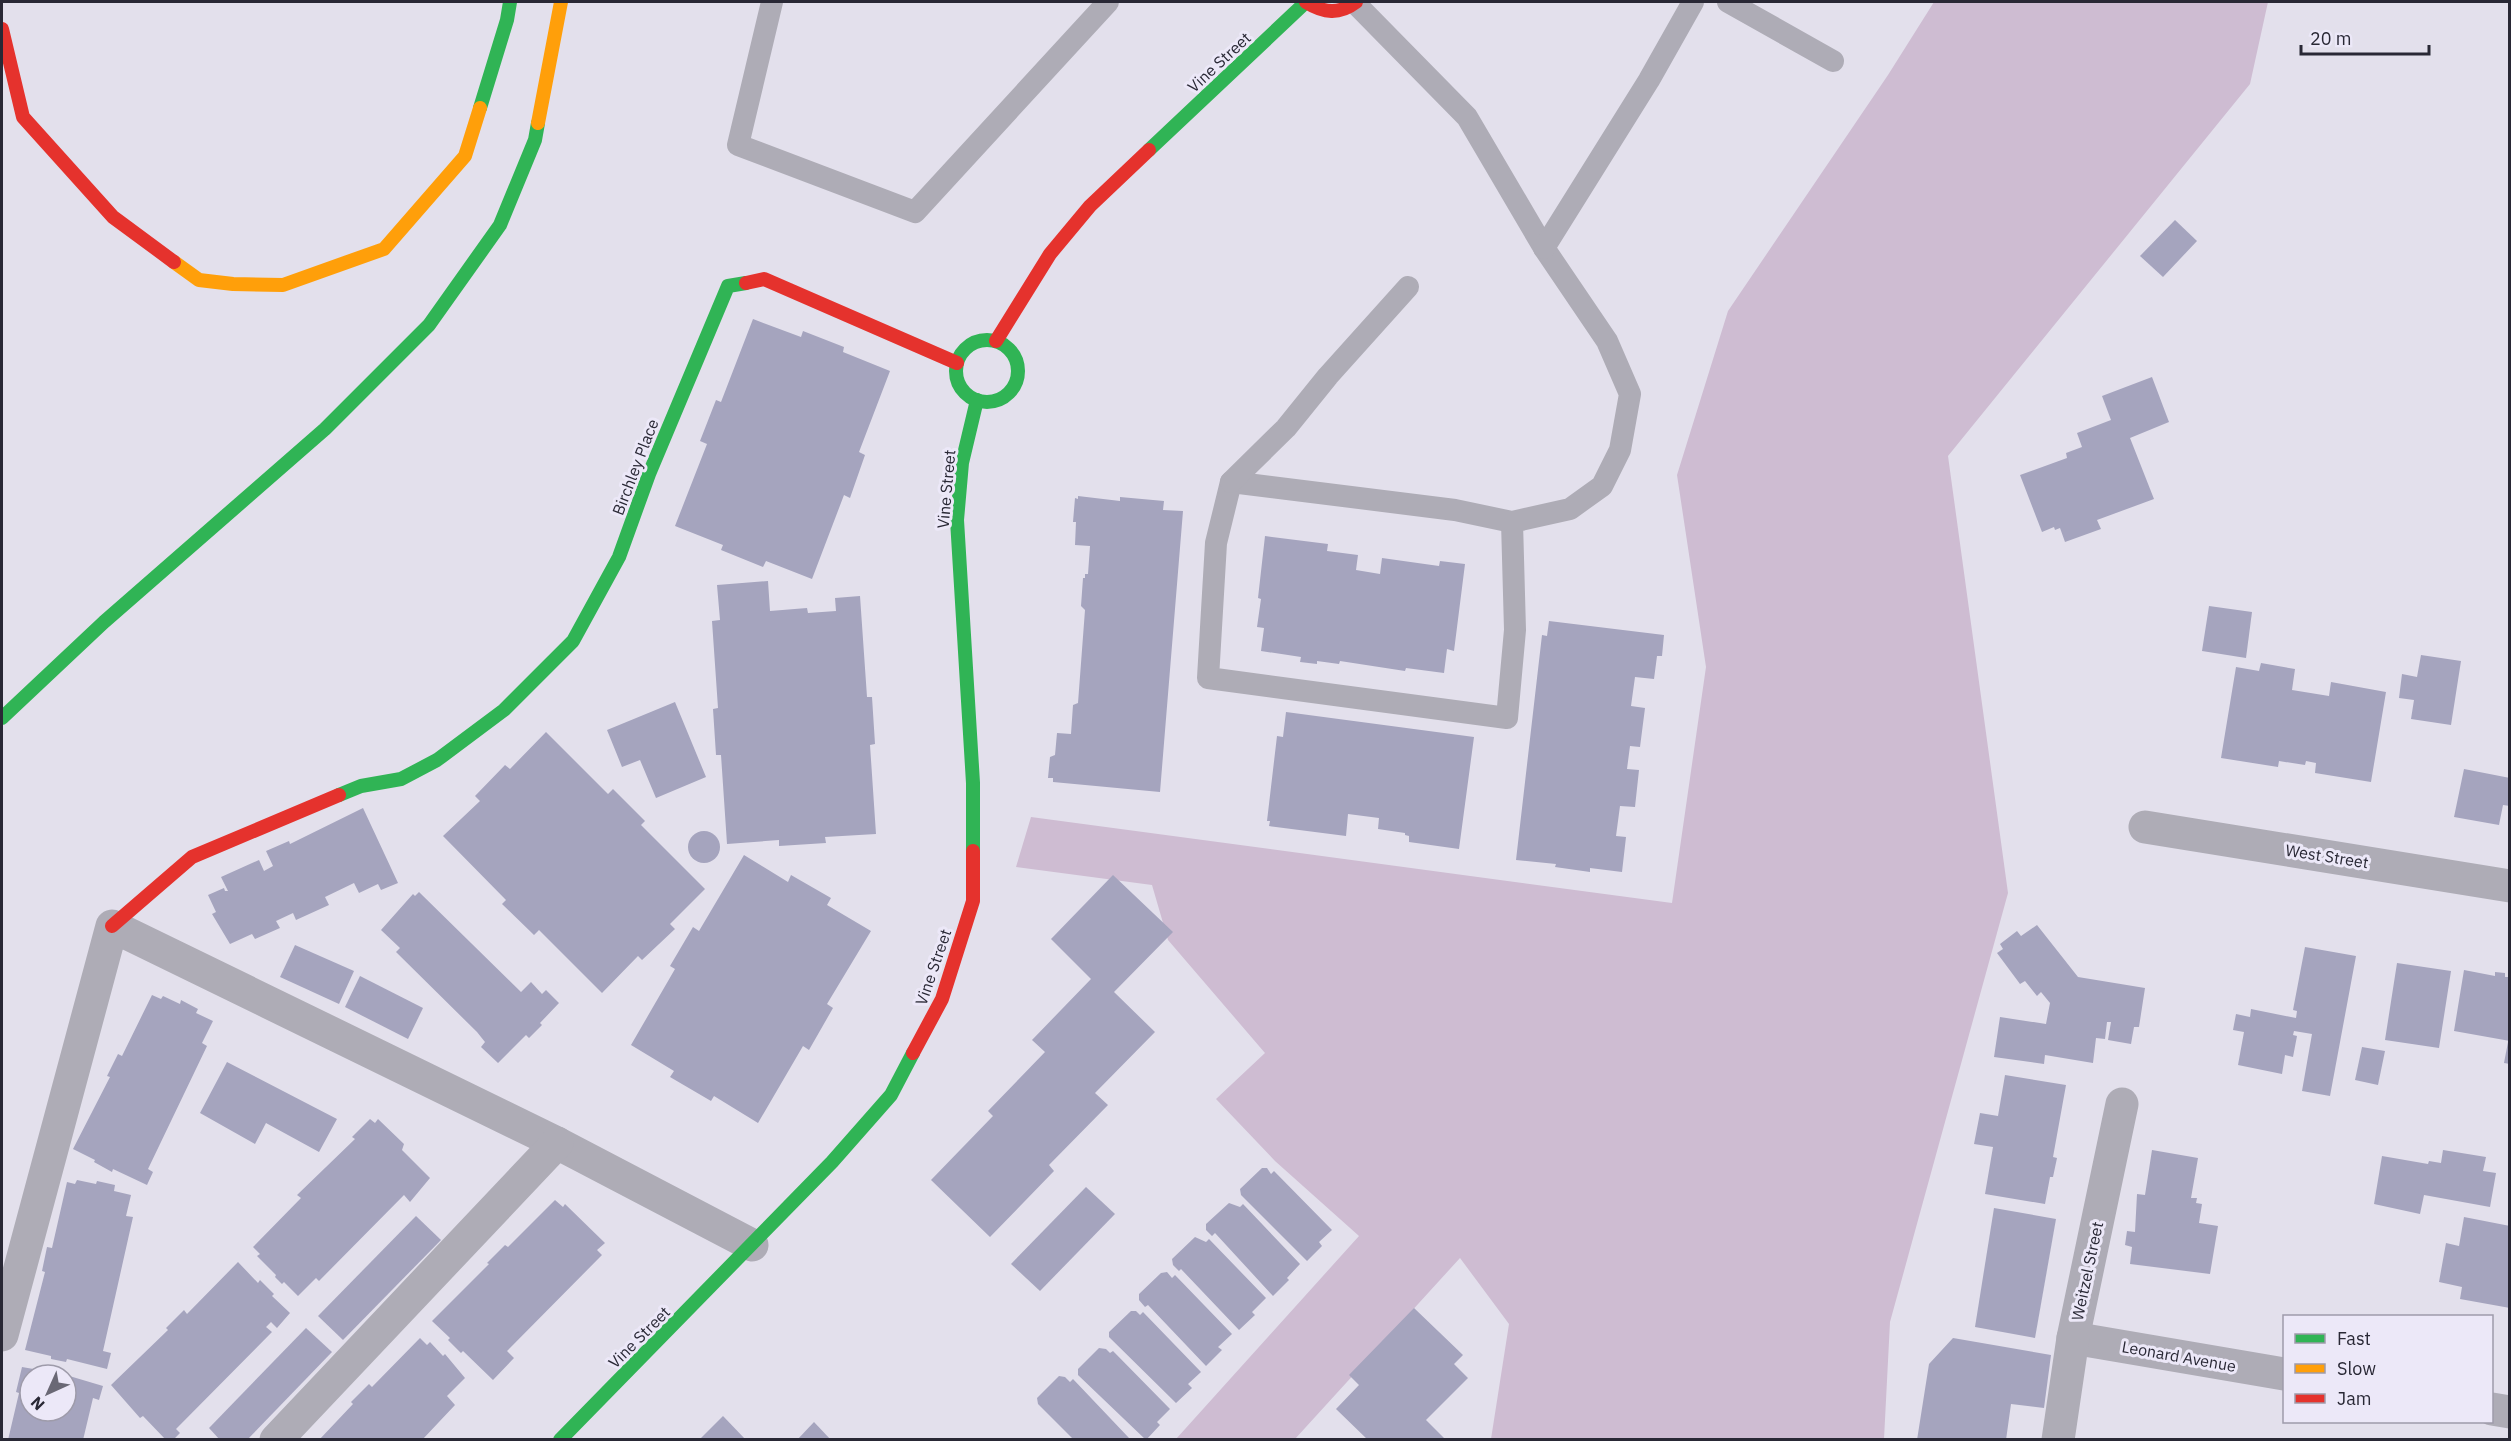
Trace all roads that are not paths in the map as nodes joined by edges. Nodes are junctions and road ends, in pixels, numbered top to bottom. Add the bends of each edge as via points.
1 (510, 2) edge
2 (561, 2) edge
3 (772, 2) edge
4 (1108, 2) edge
5 (1306, 2) edge
6 (1356, 2) edge
7 (1693, 2) edge
8 (1728, 2) edge
9 (2, 29) edge
10 (1833, 61) dead end
11 (1544, 248) junction
12 (1408, 287) dead end
13 (996, 340) junction
14 (957, 363) junction
15 (977, 400) junction
16 (1231, 482) junction
17 (1512, 522) junction
18 (2, 718) edge
19 (2145, 827) dead end
20 (2510, 886) edge
21 (112, 926) junction
22 (2122, 1104) dead end
23 (557, 1143) junction
24 (752, 1245) junction
25 (2, 1335) edge
26 (2073, 1338) junction
27 (2283, 1374) edge
28 (2493, 1409) edge
29 (2510, 1412) edge
30 (276, 1440) edge
31 (560, 1440) edge
32 (2058, 1440) edge

1 - 9 main road via 465,156 384,249 283,285 199,280 113,218 23,117
2 - 18 main road via 531,150 500,225 429,325 325,429 112,614
3 - 4 lane via 738,145 915,212
5 - 6 main road, Vine Street via 1322,12 1340,12
5 - 13 main road, Vine Street via 1090,206 1050,254
6 - 11 lane via 1467,117
7 - 11 lane
8 - 10 lane
11 - 17 lane via 1607,341 1630,394 1620,450 1602,486 1570,509
12 - 16 lane via 1286,428
13 - 14 main road via 976,341 960,354
13 - 15 main road via 1017,360 1017,380 996,401
14 - 15 main road via 962,389
14 - 21 main road, Birchley Place via 764,279 728,286 649,474 619,557 573,641 504,710 437,760 401,779 360,786 192,857
15 - 24 main road, Vine Street via 962,463 957,520 973,783 973,901 942,999 891,1095
16 - 17 lane via 1455,510
16 - 17 lane via 1216,543 1208,678 1507,718 1515,630
19 - 20 street, West Street
21 - 23 street
21 - 25 street
22 - 26 street, Weitzel Street
23 - 24 street
23 - 30 street
24 - 31 main road, Vine Street
26 - 27 street, Leonard Avenue
26 - 32 street, Weitzel Street
28 - 29 street

